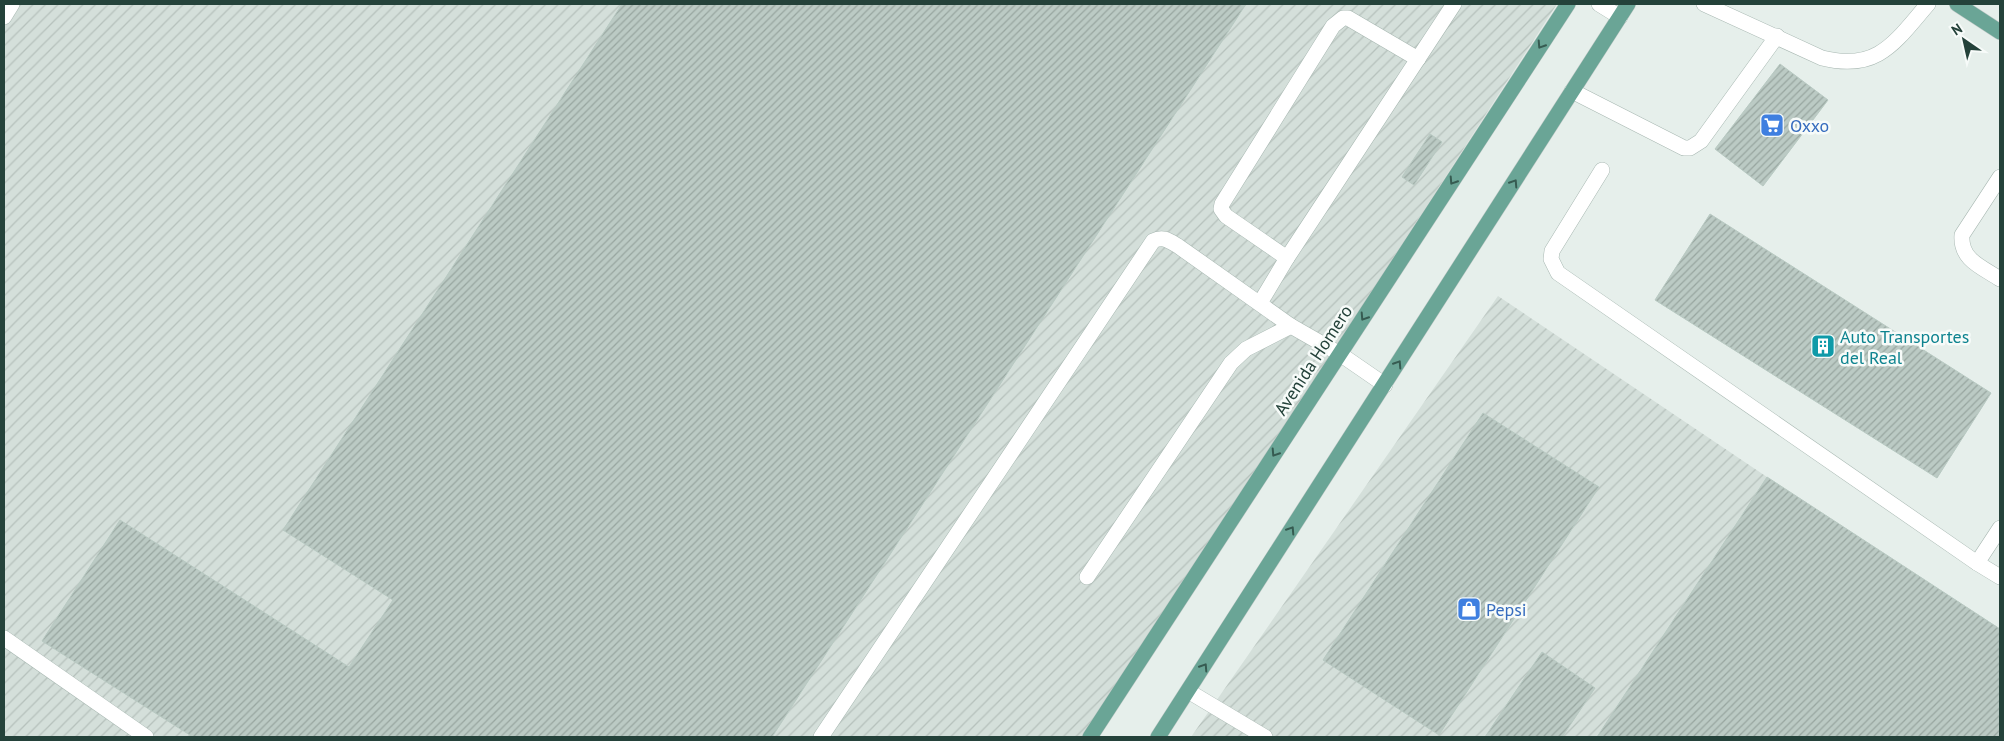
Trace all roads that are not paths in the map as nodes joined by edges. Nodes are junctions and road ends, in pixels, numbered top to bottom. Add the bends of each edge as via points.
1 (12, 4) edge
2 (1454, 4) edge
3 (1568, 4) edge
4 (1599, 4) edge
5 (1628, 4) edge
6 (1704, 4) edge
7 (1928, 4) edge
8 (1957, 4) edge
9 (4, 17) edge
10 (1620, 17) junction
11 (2000, 32) edge
12 (1776, 36) junction
13 (1418, 59) junction
14 (1572, 91) junction
15 (1602, 170) dead end
16 (2000, 177) edge
17 (1287, 258) junction
18 (2000, 279) edge
19 (1260, 303) junction
20 (1291, 326) junction
21 (1340, 354) junction
22 (1384, 385) junction
23 (2000, 528) edge
24 (1977, 563) junction
25 (1088, 578) dead end
26 (2000, 578) edge
27 (4, 638) edge
28 (1188, 691) junction
29 (146, 737) edge
30 (821, 737) edge
31 (1090, 737) edge
32 (1158, 737) edge
33 (1265, 737) edge

1 - 9 lane
2 - 13 lane
3 -> 21 main road, Avenida Homero
4 - 10 lane
5 - 10 main road
6 - 12 lane
7 - 12 lane via 1892,45 1855,62 1822,58
8 - 11 main road
10 - 14 main road
12 - 14 lane via 1701,141 1690,148 1684,148
13 - 17 lane
13 - 17 lane via 1348,18 1337,21 1333,26 1221,209 1226,216
22 -> 14 main road
15 - 24 lane via 1552,251 1551,259 1558,273
16 - 18 lane via 1962,235 1961,246 1972,262
17 - 19 lane
19 - 20 lane
19 - 30 lane via 1178,246 1164,238 1153,241
20 - 21 lane
20 - 25 lane via 1246,349 1231,363
21 - 22 lane
21 -> 31 main road, Avenida Homero
28 -> 22 main road
23 - 24 lane
24 - 26 lane
27 - 29 lane
28 - 32 main road
28 - 33 lane

